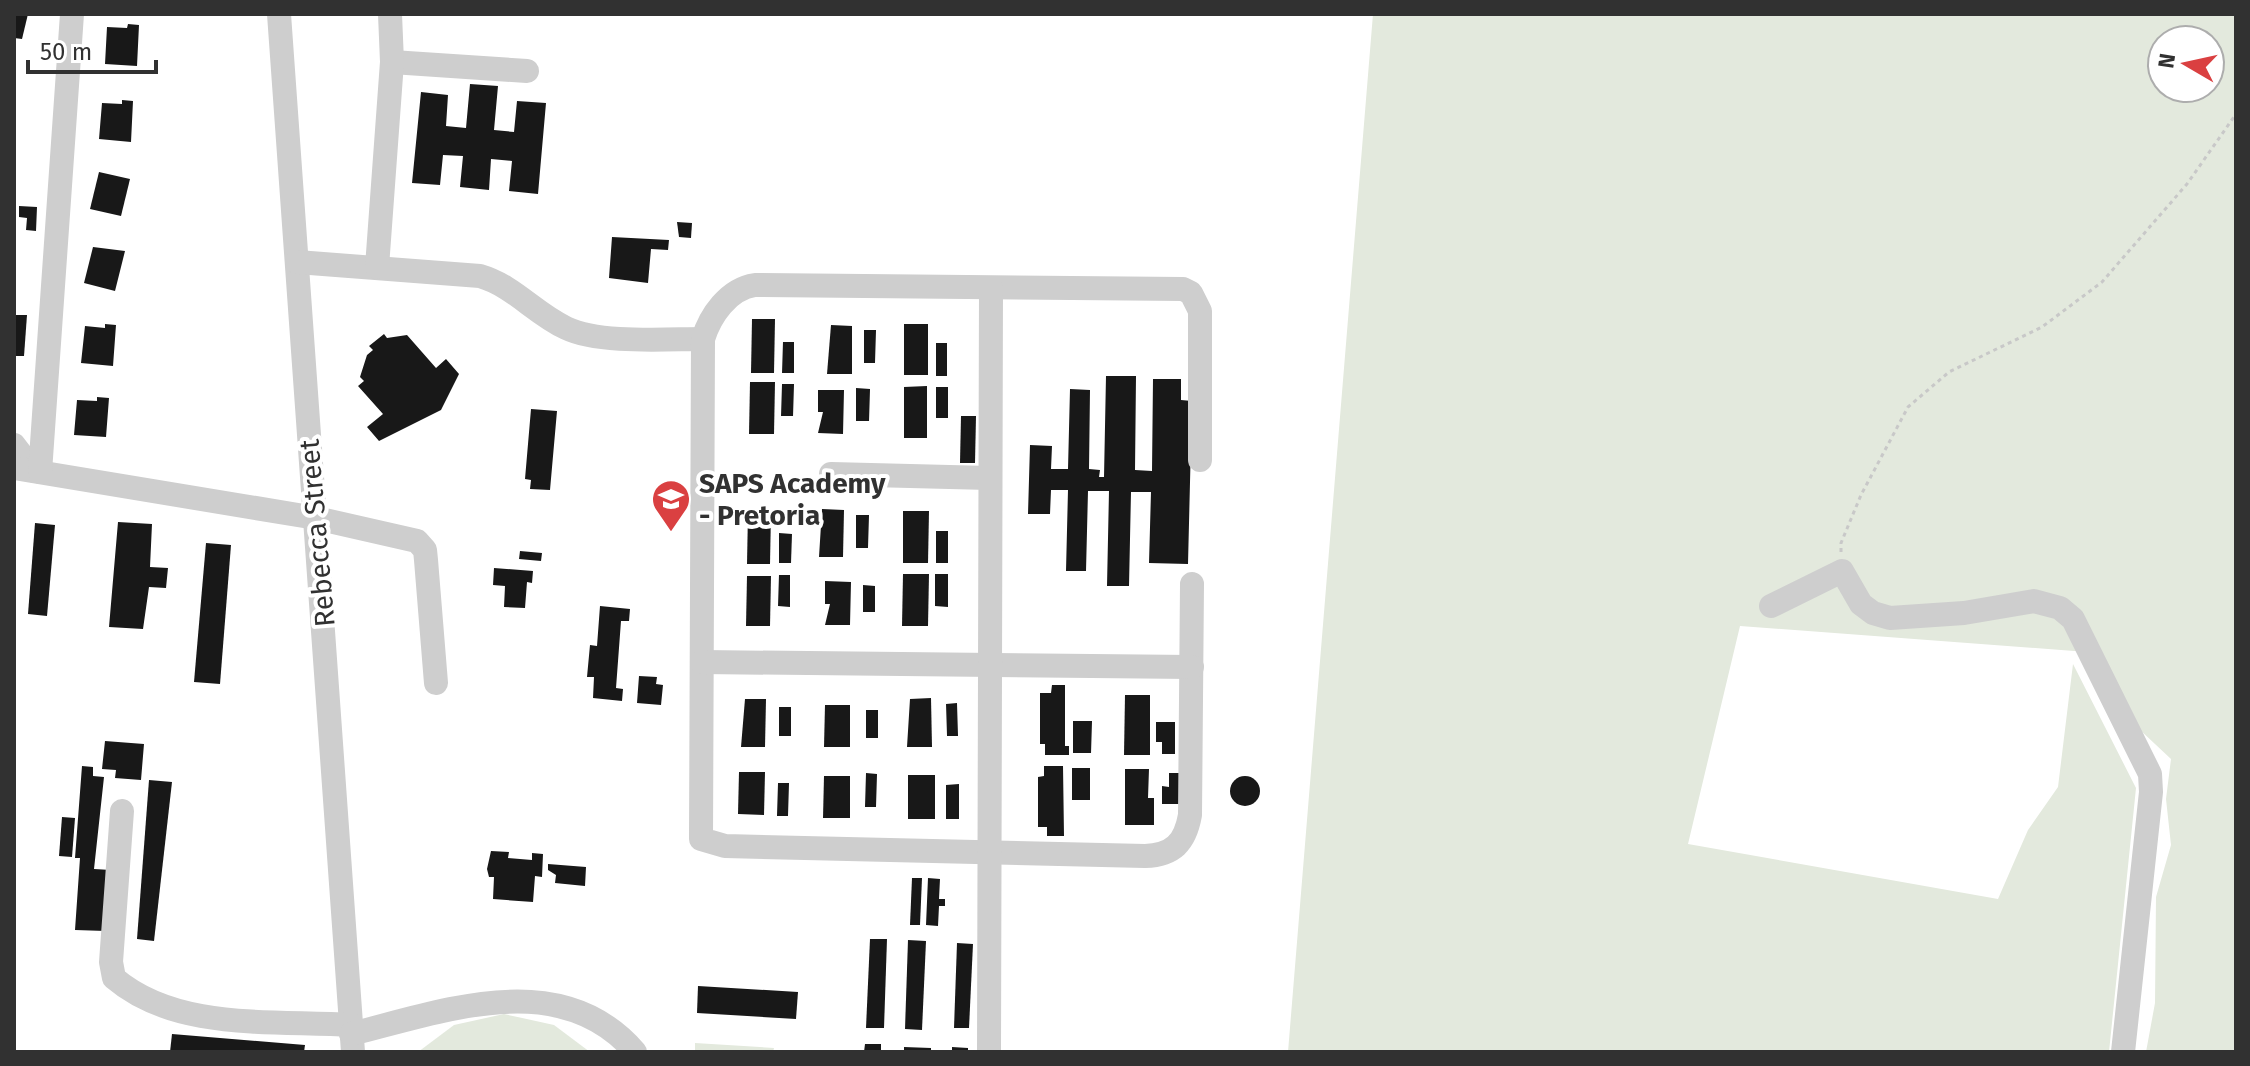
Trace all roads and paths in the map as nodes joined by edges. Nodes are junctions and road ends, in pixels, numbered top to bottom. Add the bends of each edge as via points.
1 (72, 14) edge
2 (279, 14) edge
3 (390, 14) edge
4 (392, 62) junction
5 (527, 71) dead end
6 (2236, 114) edge
7 (297, 262) junction
8 (377, 267) junction
9 (991, 289) junction
10 (703, 339) junction
11 (14, 445) edge
12 (1200, 460) dead end
13 (30, 470) edge
14 (831, 474) dead end
15 (989, 478) junction
16 (316, 518) junction
17 (1842, 571) junction
18 (1192, 584) dead end
19 (1771, 606) dead end
20 (702, 662) junction
21 (989, 666) junction
22 (1192, 667) junction
23 (436, 683) dead end
24 (122, 811) dead end
25 (989, 851) junction
26 (352, 1037) edge
27 (635, 1052) edge
28 (989, 1052) edge
29 (2123, 1052) edge

1 - 13 street
2 - 7 street, Rebecca Street
3 - 4 street
4 - 5 street
4 - 8 street
6 - 17 path via 2187,184 2102,282 2042,327 1949,372 1908,407 1841,543
7 - 8 street
7 - 16 street, Rebecca Street
8 - 10 street via 490,279 583,333
9 - 10 street via 750,286 713,312
9 - 12 street via 1191,293 1200,311
9 - 15 street
10 - 20 street
11 - 13 street
13 - 16 street
14 - 15 street
15 - 21 street
16 - 23 street via 406,538 425,550
16 - 26 street, Rebecca Street
17 - 19 street
17 - 29 street via 1861,604 1890,618 2034,601 2060,608 2073,619 2150,774
18 - 22 street
20 - 21 street
20 - 25 street via 698,823 704,843
21 - 22 street
21 - 25 street
22 - 25 street via 1190,815 1176,848 1145,856
24 - 26 street via 114,978 144,1000 189,1015
25 - 28 street
26 - 27 street via 476,1003 534,1002 592,1015 616,1030

